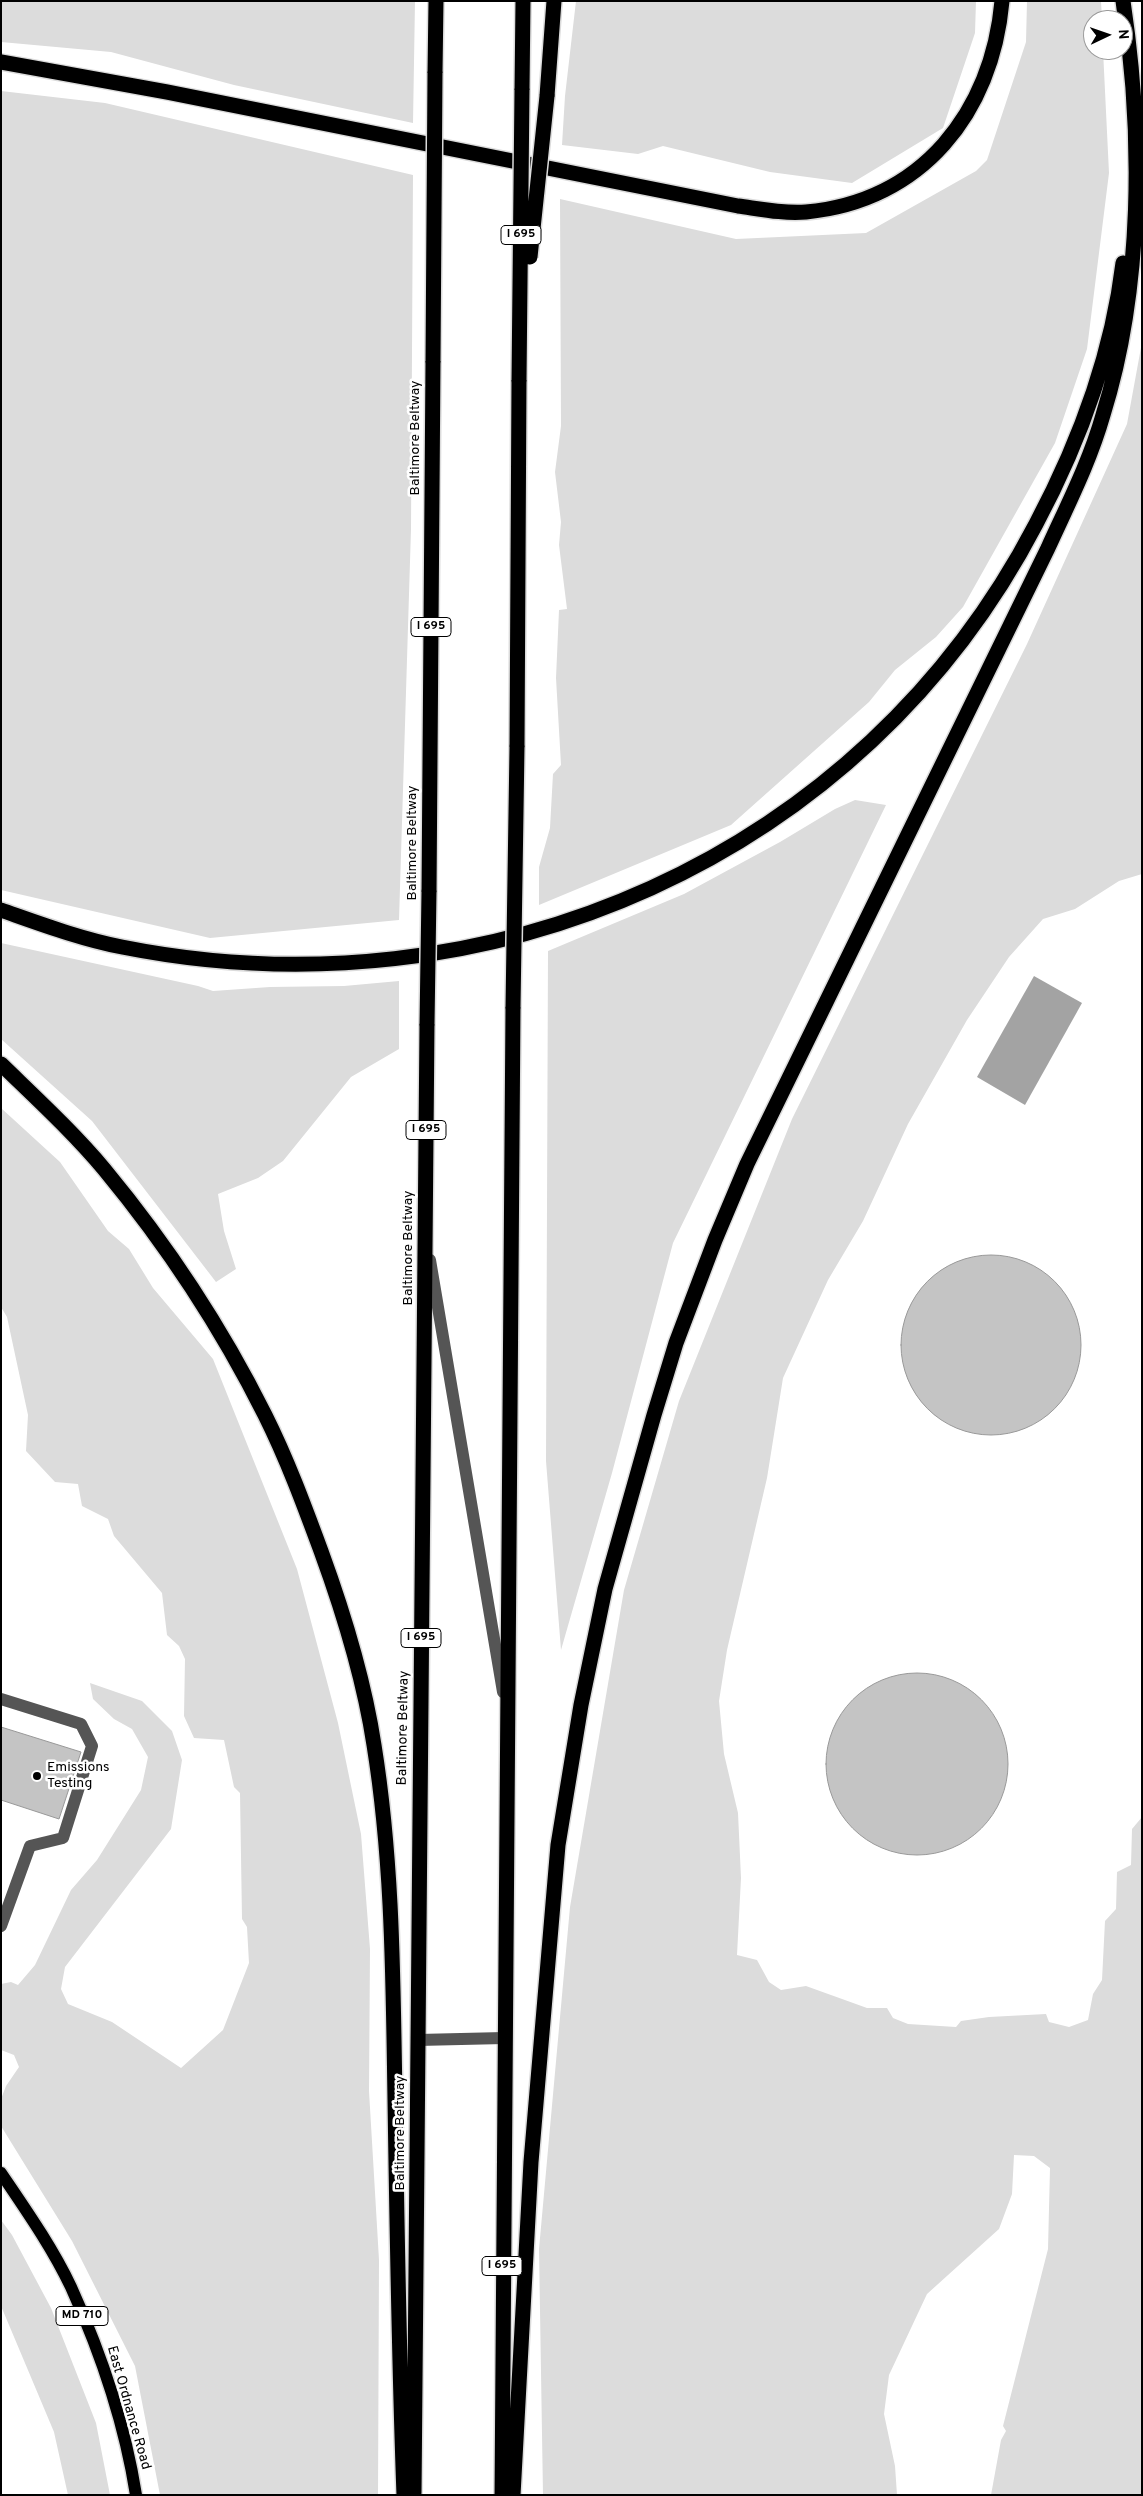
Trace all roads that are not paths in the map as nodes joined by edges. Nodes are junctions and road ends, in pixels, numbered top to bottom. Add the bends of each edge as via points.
1 (436, 1) edge
2 (523, 1) edge
3 (554, 1) edge
4 (1002, 1) edge
5 (1123, 1) edge
6 (1, 62) edge
7 (1133, 112) junction
8 (519, 380) junction
9 (1, 910) edge
10 (1, 1064) edge
11 (425, 1236) junction
12 (1, 1699) edge
13 (507, 1715) junction
14 (1, 1926) edge
15 (504, 2038) junction
16 (418, 2040) junction
17 (1, 2173) edge
18 (136, 2495) edge
19 (404, 2495) edge
20 (414, 2495) edge
21 (502, 2495) edge
22 (513, 2495) edge

1 - 11 highway, Baltimore Beltway / I 695, bridge
2 - 8 highway, I 695, bridge
3 - 8 highway, bridge
4 - 6 highway via 997,42 986,77 972,106 930,160 898,184 870,198 838,208 804,212 736,206
5 - 7 highway
7 - 9 highway via 1130,207 1122,275 1104,356 1080,428 1054,491 1016,563 936,673 893,720 787,811 675,878 609,907 543,930 488,944 408,958 330,965 248,964 187,958 77,936
7 - 22 highway via 1136,206 1132,277 1118,361 1103,416 1076,488 1048,548 744,1173 676,1343 607,1580 558,1845 531,2162
8 - 13 highway, I 695, bridge
10 - 19 highway via 101,1166 191,1285 266,1417 301,1496 355,1654 374,1742 386,1829 392,1908 398,2341
11 - 13 lane
11 - 16 highway, Baltimore Beltway / I 695
12 - 14 lane via 81,1724 92,1746 63,1838 30,1846
13 - 15 highway, I 695
15 - 16 lane
15 - 21 highway, I 695
16 - 20 highway, Baltimore Beltway / I 695
17 - 18 main road, East Ordnance Road / MD 710 via 37,2226 70,2286 103,2367 133,2472

